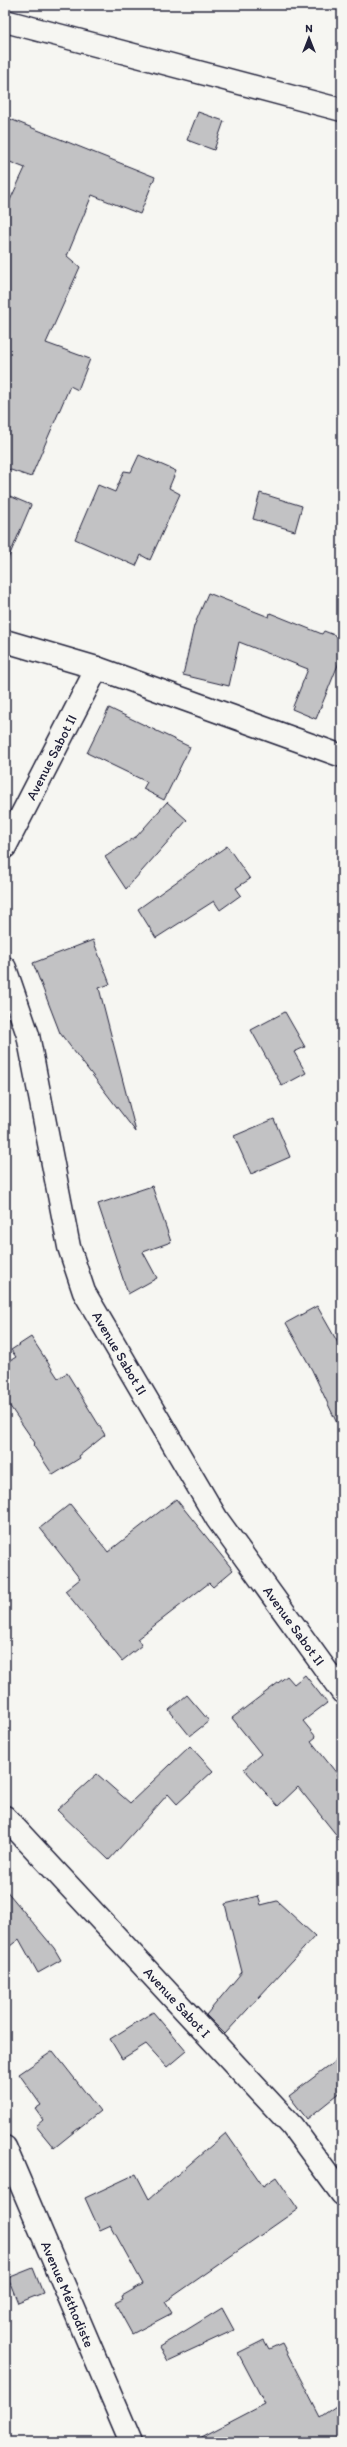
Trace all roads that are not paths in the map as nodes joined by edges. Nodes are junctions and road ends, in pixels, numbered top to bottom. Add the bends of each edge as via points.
1 (5, 21) edge
2 (342, 110) edge
3 (5, 641) edge
4 (97, 668) junction
5 (342, 756) edge
6 (5, 847) edge
7 (5, 968) edge
8 (342, 1692) edge
9 (5, 1817) edge
10 (5, 2147) edge
11 (342, 2194) edge
12 (131, 2442) edge

1 - 2 street
3 - 4 street
4 - 5 street
4 - 6 street, Avenue Sabot II
7 - 8 street, Avenue Sabot II via 28,1035 67,1240 84,1292 217,1519
9 - 11 street, Avenue Sabot I via 292,2126
10 - 12 street, Avenue Méthodiste

